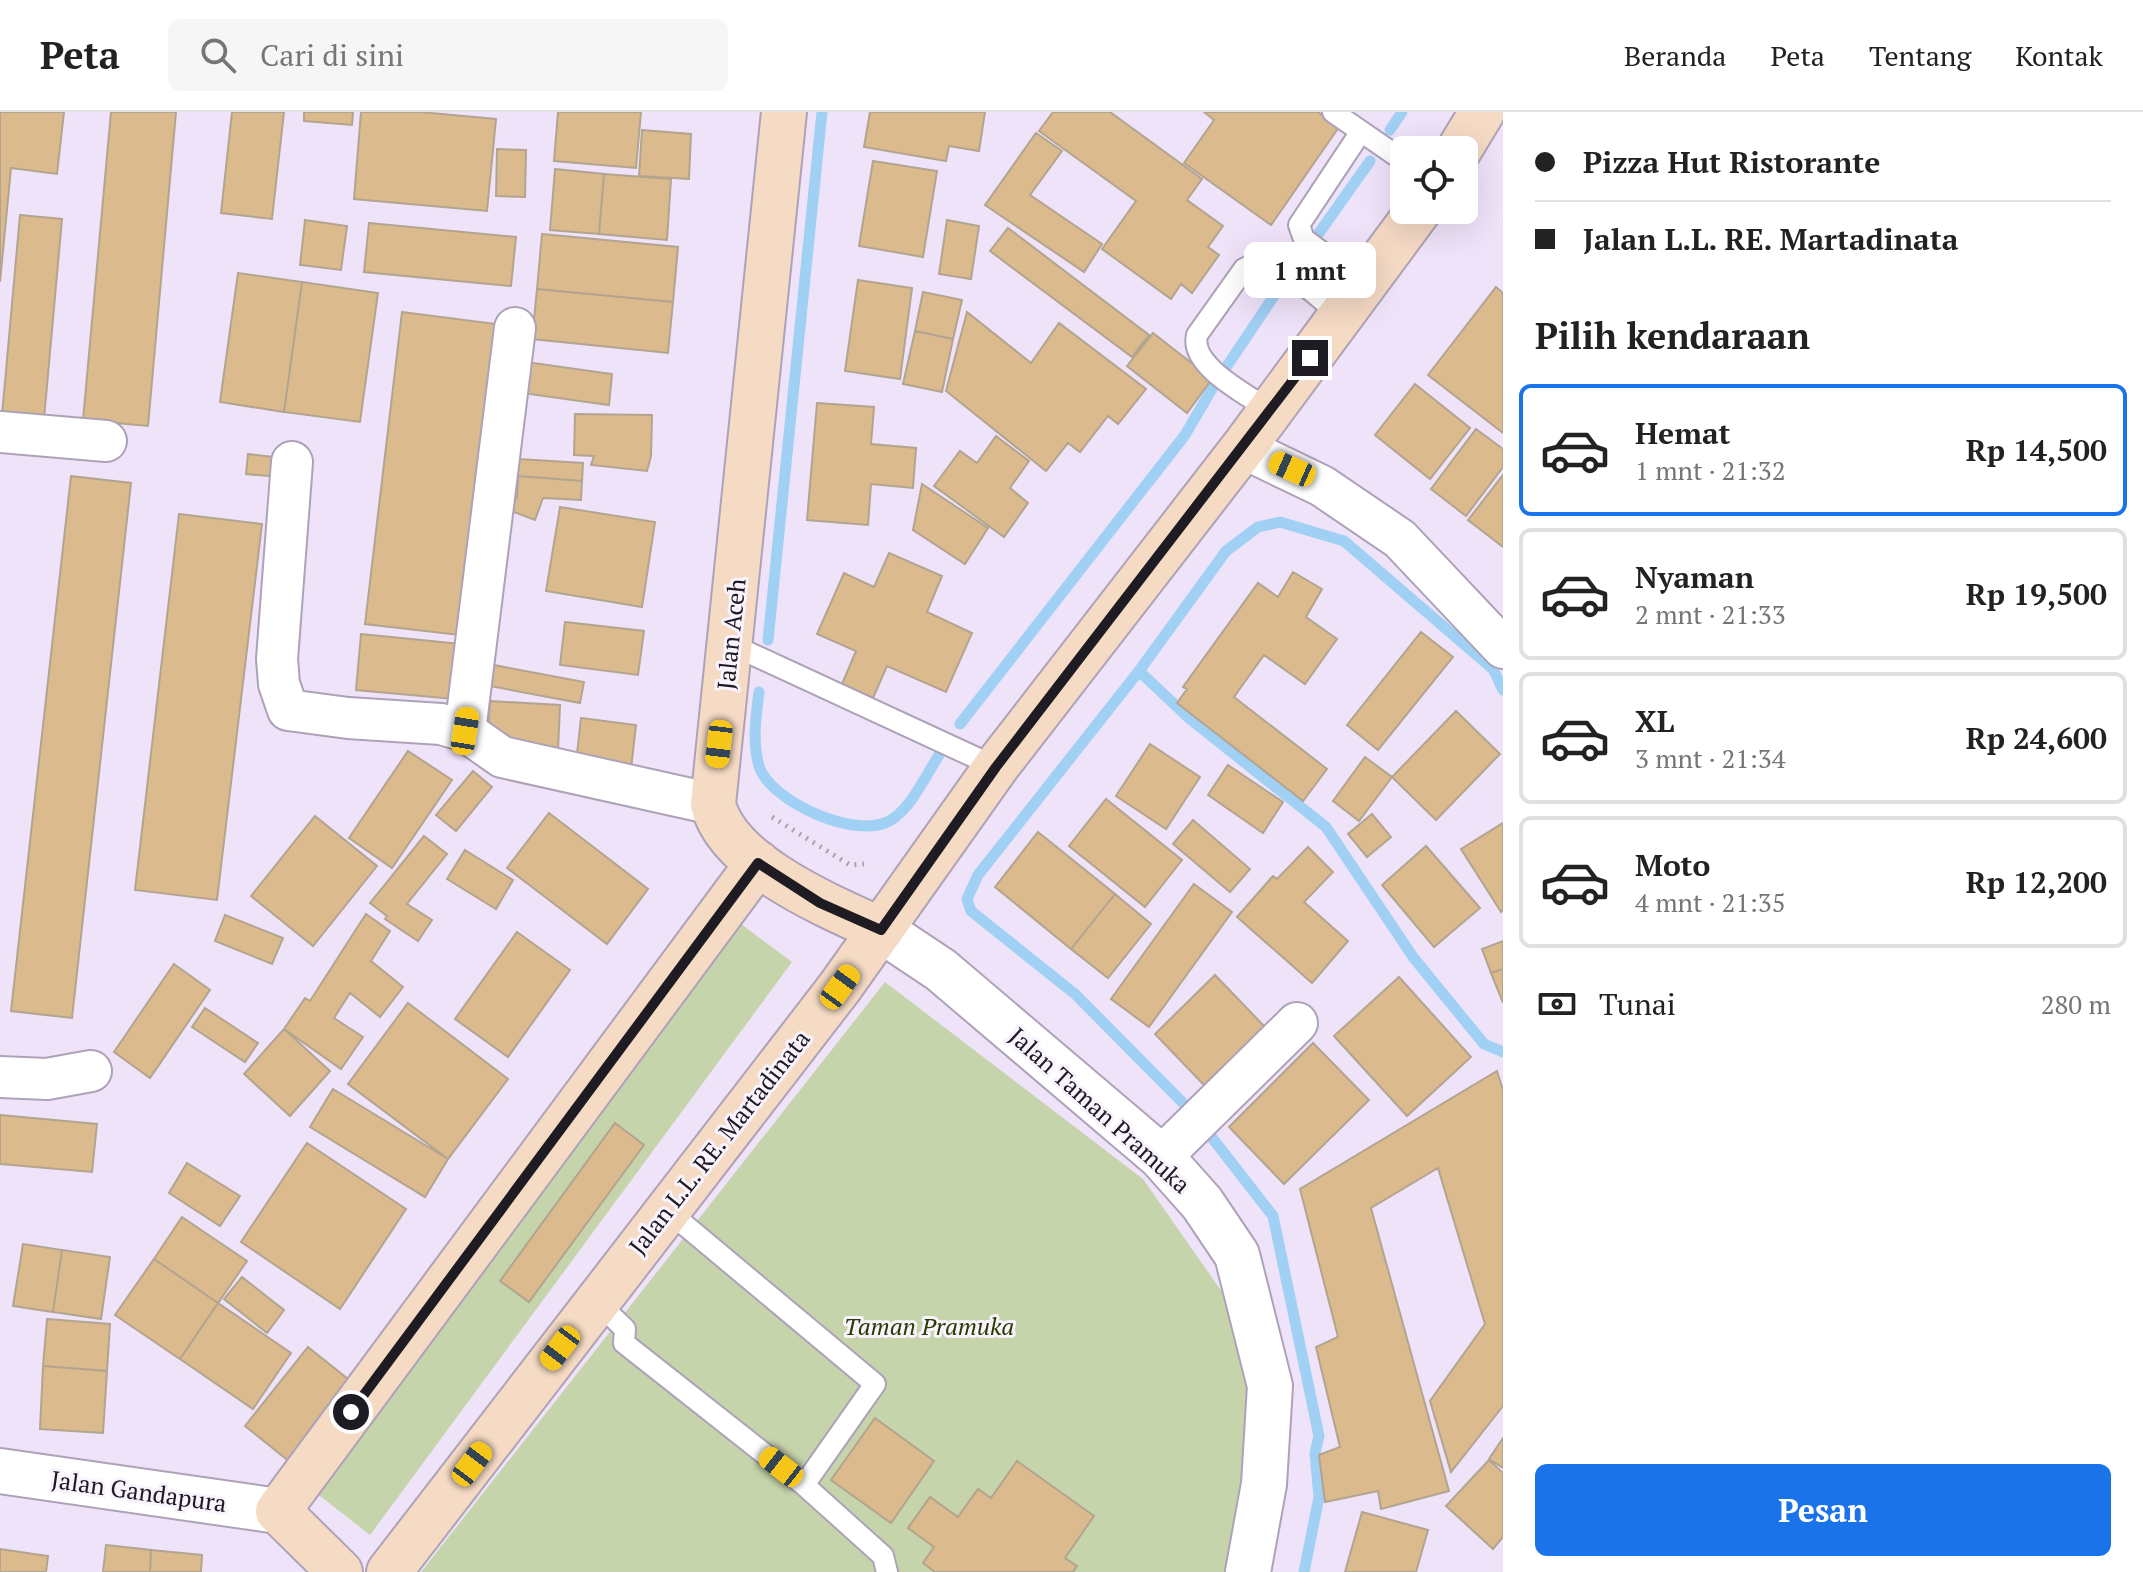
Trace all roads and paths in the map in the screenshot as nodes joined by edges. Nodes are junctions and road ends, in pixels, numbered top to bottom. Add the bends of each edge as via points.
1 (784, 112) edge
2 (1333, 112) edge
3 (1482, 112) edge
4 (1360, 133) junction
5 (1467, 136) edge
6 (1390, 152) edge
7 (1409, 224) edge
8 (1353, 300) junction
9 (515, 328) dead end
10 (1271, 411) junction
11 (0, 432) edge
12 (106, 441) dead end
13 (1243, 448) junction
14 (292, 462) dead end
15 (730, 644) junction
16 (1503, 648) edge
17 (465, 731) junction
18 (996, 767) junction
19 (713, 804) junction
20 (758, 863) junction
21 (881, 930) junction
22 (1297, 1023) dead end
23 (91, 1071) dead end
24 (0, 1077) edge
25 (1161, 1157) junction
26 (668, 1211) junction
27 (596, 1301) junction
28 (0, 1471) edge
29 (804, 1485) junction
30 (278, 1511) junction
31 (340, 1572) edge
32 (389, 1572) edge
33 (887, 1572) edge
34 (1248, 1572) edge

1 - 15 main road, Jalan Aceh
2 - 4 lane
3 - 5 main road
4 - 6 lane
4 - 8 lane via 1299,225 1304,239
7 - 8 main road, Jalan L.L. RE. Martadinata
8 - 10 main road, Jalan L.L. RE. Martadinata
8 - 10 lane via 1305,286 1270,264 1258,262 1244,269 1194,346 1199,358
9 - 17 street
10 - 13 main road, Jalan L.L. RE. Martadinata
11 - 12 street
13 - 16 street via 1322,486 1400,539
13 - 18 main road, Jalan L.L. RE. Martadinata
14 - 17 street via 277,659 288,710 441,724
15 - 18 lane
15 - 19 main road, Jalan Aceh
17 - 19 street via 502,757
18 - 21 main road, Jalan L.L. RE. Martadinata
19 - 20 main road via 723,831
20 - 21 main road via 820,903
20 - 30 main road
21 - 25 street, Jalan Taman Pramuka via 941,970
21 - 26 main road, Jalan L.L. RE. Martadinata
22 - 25 street
23 - 24 street via 47,1079
25 - 34 street, Jalan Taman Pramuka via 1202,1203 1237,1255 1270,1386 1264,1484
26 - 27 main road, Jalan L.L. RE. Martadinata
26 - 29 lane via 875,1384
27 - 29 lane via 625,1329 624,1343
27 - 32 main road, Jalan L.L. RE. Martadinata
28 - 30 street, Jalan Gandapura
29 - 33 lane via 883,1556
30 - 31 main road

